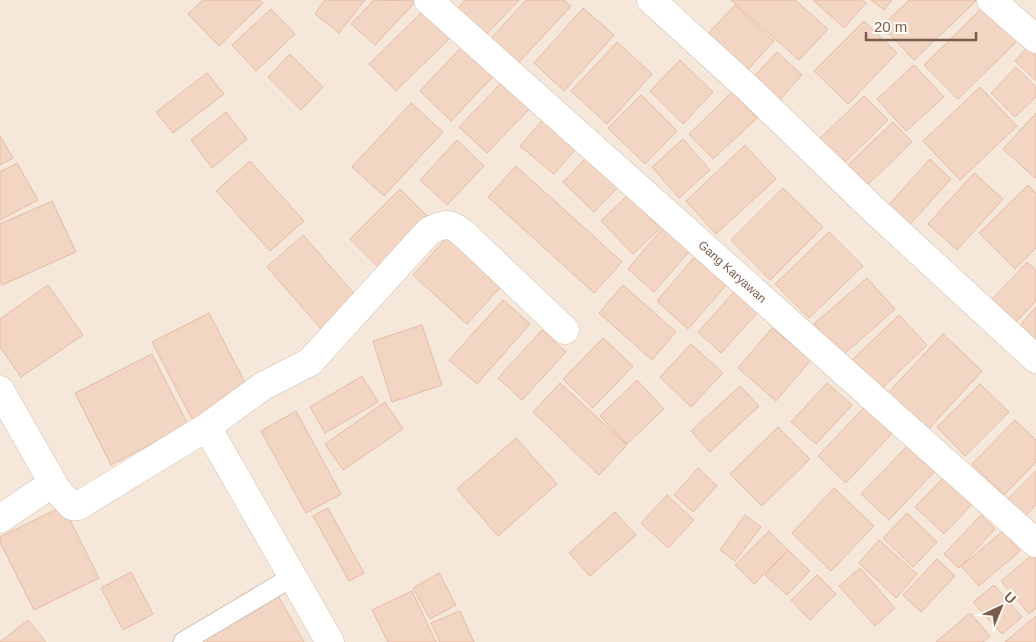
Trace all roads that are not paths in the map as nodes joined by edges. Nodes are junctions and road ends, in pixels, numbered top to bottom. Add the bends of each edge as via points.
1 (428, 0) edge
2 (651, 0) edge
3 (991, 0) edge
4 (1036, 39) edge
5 (565, 330) dead end
6 (1036, 359) edge
7 (0, 390) edge
8 (207, 427) junction
9 (53, 483) junction
10 (0, 519) edge
11 (1036, 543) edge
12 (292, 577) junction
13 (183, 642) edge
14 (330, 642) edge

1 - 11 street, Gang Karyawan
2 - 6 street
3 - 4 street
5 - 8 street via 464,234 451,224 444,224 429,231 310,362 263,386
7 - 9 street
8 - 9 street via 78,506 72,506
8 - 12 street
9 - 10 street
12 - 13 lane
12 - 14 street

